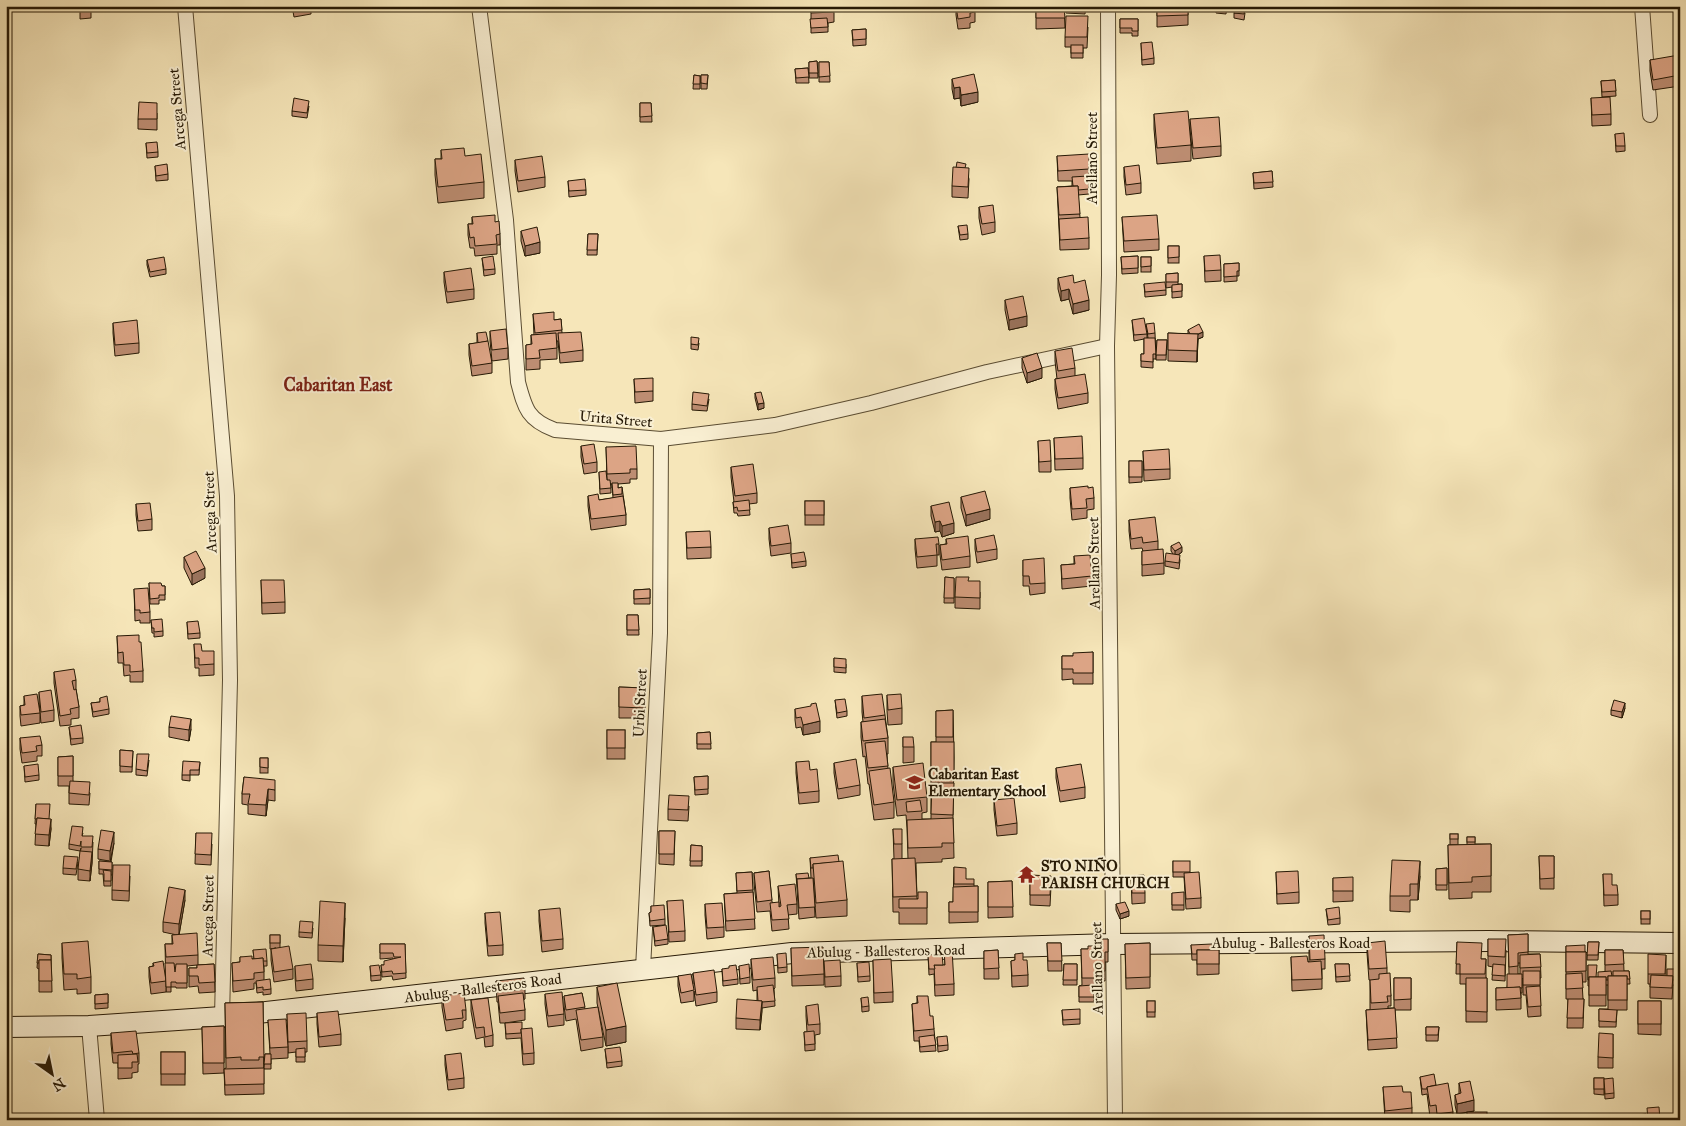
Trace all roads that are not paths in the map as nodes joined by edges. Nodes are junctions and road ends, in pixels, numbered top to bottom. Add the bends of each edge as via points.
1 (185, 6) edge
2 (479, 6) edge
3 (1108, 6) edge
4 (1642, 6) edge
5 (1650, 114) dead end
6 (1107, 346) junction
7 (660, 440) junction
8 (1680, 943) edge
9 (1113, 944) junction
10 (643, 969) junction
11 (222, 1017) junction
12 (89, 1026) junction
13 (6, 1027) edge
14 (97, 1120) edge
15 (1115, 1120) edge

1 - 11 street, Arcega Street via 227,496 230,680
2 - 7 street, Urita Street via 506,220 518,382 523,399 530,414 540,424 555,430
3 - 6 street, Arellano Street
4 - 5 street
6 - 7 street, Urita Street via 775,425
6 - 9 street, Arellano Street
7 - 10 street, Urbi Street via 660,633
8 - 9 main road, Abulug - Ballesteros Road
9 - 10 main road, Abulug - Ballesteros Road via 792,953
9 - 15 street, Arellano Street
10 - 11 main road, Abulug - Ballesteros Road
11 - 12 main road, Abulug - Ballesteros Road
12 - 13 main road, Abulug - Ballesteros Road
12 - 14 street

